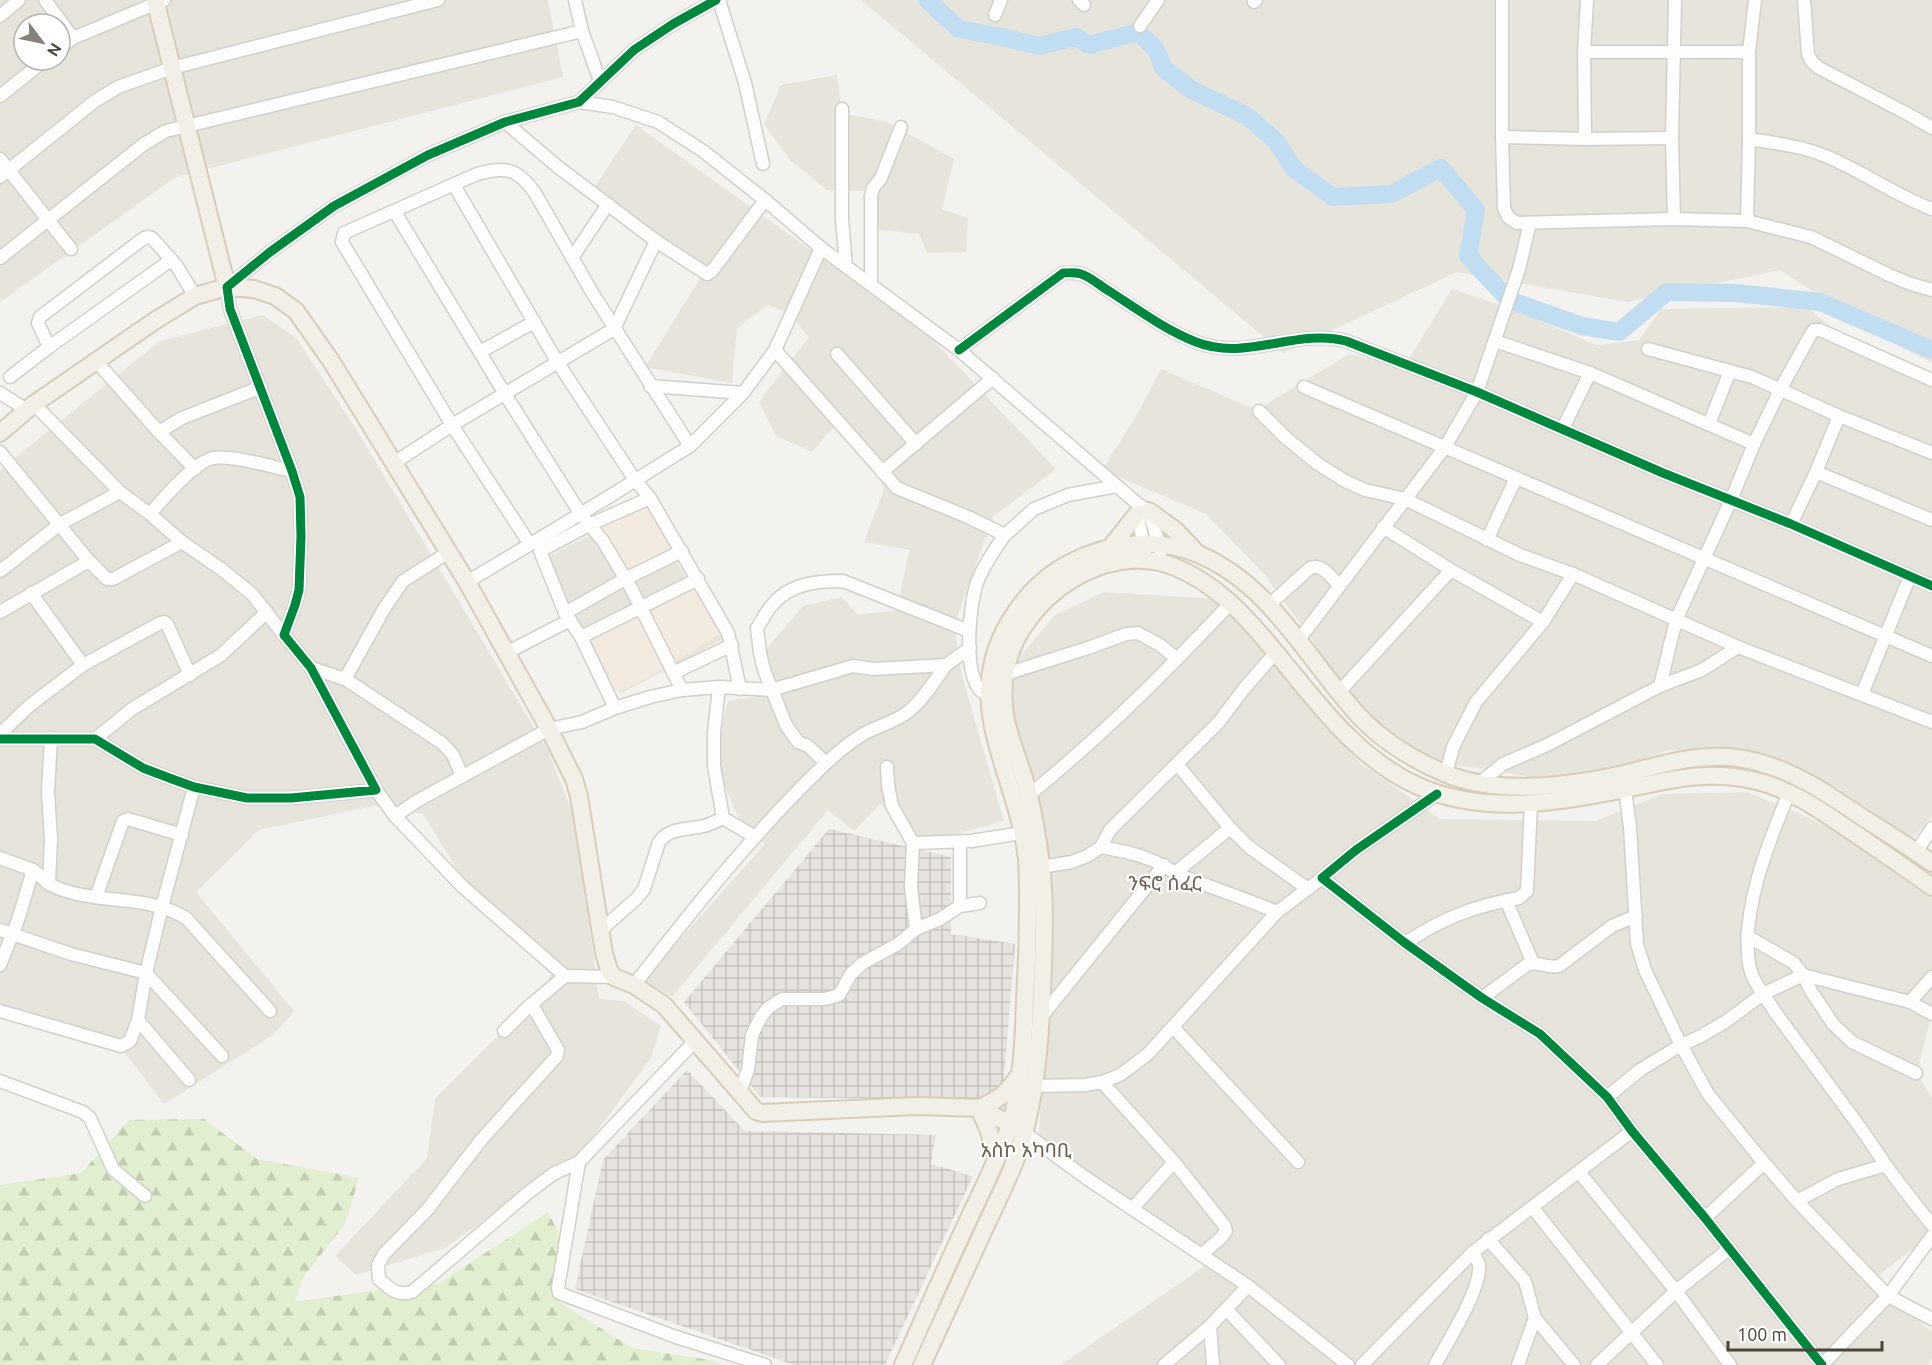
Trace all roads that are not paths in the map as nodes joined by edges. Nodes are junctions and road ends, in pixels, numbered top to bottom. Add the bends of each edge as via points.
1 (20, 0) edge
2 (45, 0) edge
3 (436, 0) edge
4 (575, 0) edge
5 (717, 0) edge
6 (1001, 0) edge
7 (1158, 0) edge
8 (1502, 0) edge
9 (1587, 0) edge
10 (1676, 0) edge
11 (1755, 0) edge
12 (1804, 0) edge
13 (158, 1) edge
14 (0, 15) edge
15 (995, 15) dead end
16 (1140, 26) dead end
17 (582, 31) junction
18 (73, 38) joint
19 (1584, 52) junction
20 (1675, 52) junction
21 (1749, 52) junction
22 (172, 68) junction
23 (30, 72) edge
24 (600, 81) junction
25 (0, 96) edge
26 (579, 102) junction
27 (842, 109) dead end
28 (505, 122) junction
29 (187, 125) junction
30 (901, 127) dead end
31 (1932, 128) edge
32 (1502, 137) junction
33 (1672, 138) junction
34 (1585, 139) junction
35 (1749, 139) junction
36 (0, 159) edge
37 (763, 164) dead end
38 (4, 174) edge
39 (454, 185) junction
40 (765, 200) junction
41 (608, 204) junction
42 (1932, 209) edge
43 (395, 212) junction
44 (1674, 219) junction
45 (48, 220) junction
46 (1747, 220) junction
47 (1530, 223) junction
48 (656, 241) junction
49 (821, 248) junction
50 (71, 249) dead end
51 (0, 258) edge
52 (572, 258) junction
53 (171, 260) junction
54 (846, 266) junction
55 (871, 285) junction
56 (227, 287) junction
57 (1932, 290) edge
58 (195, 296) junction
59 (534, 321) junction
60 (614, 329) junction
61 (1495, 341) junction
62 (49, 347) junction
63 (1648, 349) dead end
64 (775, 350) junction
65 (958, 350) junction
66 (480, 352) junction
67 (837, 354) dead end
68 (96, 361) junction
69 (558, 363) junction
70 (1730, 371) junction
71 (1590, 373) junction
72 (10, 377) dead end
73 (993, 378) junction
74 (1932, 380) edge
75 (650, 386) junction
76 (261, 387) junction
77 (1304, 387) dead end
78 (1781, 388) junction
79 (1477, 392) junction
80 (0, 393) edge
81 (743, 393) junction
82 (505, 394) junction
83 (31, 407) junction
84 (1259, 411) dead end
85 (1839, 416) junction
86 (1709, 424) junction
87 (452, 425) junction
88 (1563, 428) junction
89 (0, 432) edge
90 (159, 432) junction
91 (916, 444) junction
92 (1754, 444) junction
93 (690, 446) junction
94 (1445, 447) junction
95 (0, 452) edge
96 (1932, 453) edge
97 (394, 463) junction
98 (195, 469) junction
99 (292, 471) junction
100 (882, 472) junction
101 (1816, 472) junction
102 (1516, 478) junction
103 (635, 480) junction
104 (1117, 486) junction
105 (120, 492) junction
106 (650, 498) junction
107 (1405, 498) junction
108 (1731, 500) junction
109 (1142, 510) junction
110 (580, 513) junction
111 (150, 514) junction
112 (1932, 520) edge
113 (60, 524) junction
114 (1791, 524) junction
115 (589, 525) junction
116 (1383, 527) junction
117 (1005, 535) junction
118 (1487, 540) junction
119 (182, 542) junction
120 (529, 543) junction
121 (1110, 548) junction
122 (1150, 550) junction
123 (682, 551) junction
124 (449, 552) junction
125 (1197, 554) junction
126 (1704, 558) junction
127 (89, 561) junction
128 (1451, 570) junction
129 (0, 571) edge
130 (1573, 574) junction
131 (1910, 576) junction
132 (625, 579) junction
133 (698, 579) junction
134 (467, 582) junction
135 (1340, 585) junction
136 (1932, 586) edge
137 (31, 592) junction
138 (1232, 603) junction
139 (1269, 605) junction
140 (641, 608) junction
141 (0, 612) edge
142 (267, 612) junction
143 (568, 617) junction
144 (1676, 620) junction
145 (1543, 622) junction
146 (969, 631) junction
147 (284, 635) junction
148 (1887, 635) junction
149 (581, 637) junction
150 (1298, 640) junction
151 (732, 645) junction
152 (1738, 647) junction
153 (970, 648) junction
154 (1276, 652) junction
155 (506, 653) junction
156 (1932, 656) edge
157 (1177, 659) junction
158 (946, 664) junction
159 (83, 665) junction
160 (311, 668) junction
161 (673, 673) junction
162 (1006, 674) junction
163 (190, 675) junction
164 (345, 679) junction
165 (1660, 686) junction
166 (719, 687) junction
167 (740, 689) junction
168 (682, 690) junction
169 (771, 690) junction
170 (1340, 691) junction
171 (1862, 694) junction
172 (988, 695) junction
173 (615, 708) junction
174 (1932, 722) edge
175 (549, 729) junction
176 (0, 734) edge
177 (51, 738) junction
178 (0, 739) edge
179 (95, 739) junction
180 (826, 764) junction
181 (1176, 764) junction
182 (887, 767) dead end
183 (1446, 773) junction
184 (462, 776) junction
185 (1481, 782) junction
186 (194, 787) junction
187 (376, 789) junction
188 (1625, 789) junction
189 (1789, 793) junction
190 (1437, 794) junction
191 (1029, 795) junction
192 (1531, 803) junction
193 (395, 816) junction
194 (723, 818) junction
195 (1230, 828) junction
196 (1932, 828) edge
197 (1022, 833) junction
198 (182, 835) junction
199 (755, 837) junction
200 (960, 842) junction
201 (913, 843) junction
202 (1101, 847) junction
203 (1916, 852) junction
204 (0, 858) edge
205 (1932, 863) edge
206 (1164, 865) junction
207 (1041, 867) junction
208 (33, 870) junction
209 (1175, 873) junction
210 (1322, 878) junction
211 (50, 884) junction
212 (1932, 887) edge
213 (1308, 889) junction
214 (96, 897) junction
215 (1506, 900) junction
216 (980, 903) dead end
217 (960, 906) junction
218 (162, 907) junction
219 (1277, 912) junction
220 (1636, 916) junction
221 (916, 929) junction
222 (601, 930) junction
223 (6, 932) edge
224 (1747, 936) junction
225 (1405, 943) junction
226 (1533, 963) junction
227 (0, 965) edge
228 (146, 973) junction
229 (1803, 975) junction
230 (565, 976) junction
231 (614, 977) junction
232 (1932, 977) edge
233 (634, 985) junction
234 (1763, 994) junction
235 (1482, 998) junction
236 (1910, 1002) junction
237 (532, 1005) junction
238 (0, 1011) edge
239 (270, 1011) dead end
240 (1932, 1014) edge
241 (1041, 1016) junction
242 (138, 1020) junction
243 (1173, 1027) junction
244 (504, 1031) dead end
245 (695, 1041) junction
246 (1681, 1045) junction
247 (222, 1056) dead end
248 (1021, 1072) junction
249 (1916, 1073) dead end
250 (189, 1080) dead end
251 (0, 1081) edge
252 (1102, 1082) junction
253 (1033, 1086) junction
254 (739, 1093) junction
255 (1607, 1097) junction
256 (979, 1108) junction
257 (1018, 1128) junction
258 (1632, 1131) junction
259 (996, 1158) junction
260 (579, 1162) junction
261 (1174, 1162) junction
262 (1298, 1162) dead end
263 (1764, 1163) junction
264 (1886, 1165) junction
265 (1579, 1172) junction
266 (145, 1196) dead end
267 (1797, 1201) junction
268 (1533, 1208) junction
269 (1132, 1209) junction
270 (1704, 1218) junction
271 (1932, 1225) edge
272 (1932, 1236) edge
273 (1488, 1239) junction
274 (1729, 1249) junction
275 (1473, 1252) junction
276 (1202, 1254) junction
277 (1248, 1286) junction
278 (1676, 1291) junction
279 (1888, 1296) junction
280 (1227, 1310) junction
281 (1535, 1318) junction
282 (1932, 1318) edge
283 (1210, 1326) junction
284 (1631, 1332) junction
285 (765, 1365) edge
286 (903, 1365) edge
287 (922, 1365) edge
288 (1164, 1365) edge
289 (1213, 1365) edge
290 (1279, 1365) edge
291 (1348, 1365) edge
292 (1362, 1365) edge
293 (1435, 1365) edge
294 (1518, 1365) edge
295 (1574, 1365) edge
296 (1597, 1365) edge
297 (1657, 1365) edge
298 (1730, 1365) edge
299 (1822, 1365) edge

1 - 14 street
2 - 18 street
3 - 22 street
4 - 17 street
5 - 24 street via 634,50
5 - 37 street via 745,83
6 - 15 street
7 - 16 street
8 - 32 street
9 - 19 street
10 - 20 street
11 - 21 street
12 - 31 street via 1812,62
13 - 18 street
13 - 22 main road
17 - 24 street
17 - 29 street
19 - 20 street
19 - 34 street
20 - 21 street
20 - 33 street
21 - 35 street
22 - 29 main road
22 - 38 street via 118,87 95,100
23 - 25 street
24 - 26 street
26 - 28 street
26 - 40 street via 614,107 658,122 703,151
27 - 54 street
28 - 41 street
28 - 56 street via 428,155 334,206
29 - 45 street via 154,136
29 - 56 main road
30 - 55 street via 871,196
32 - 34 street
32 - 47 street via 1504,208 1517,223
33 - 34 street
33 - 44 street
35 - 42 street via 1822,155
35 - 46 street
36 - 38 street
38 - 45 street
39 - 43 street
39 - 52 street via 499,168 515,172 535,193
39 - 59 street
40 - 48 street via 712,272 707,273
40 - 49 street
41 - 48 street
41 - 52 street
43 - 66 street
43 - 87 street via 344,233 342,242
44 - 46 street
44 - 47 street
45 - 50 street
45 - 51 street
46 - 57 street via 1811,237
47 - 61 street via 1520,269
48 - 60 street
49 - 54 street
49 - 64 street
52 - 60 street
53 - 58 street
53 - 62 street
53 - 62 street via 152,238 144,238 40,317 38,323
54 - 55 street
55 - 65 street
56 - 58 main road
56 - 76 street via 230,309
56 - 97 main road via 254,289 296,311
58 - 68 main road
59 - 66 street
59 - 69 street
60 - 69 street
60 - 75 street
61 - 71 street
61 - 79 street
62 - 72 street
63 - 70 street
64 - 81 street
64 - 100 street
65 - 73 street
65 - 79 street via 1063,273 1074,273 1082,274 1183,336 1209,346 1238,350 1331,337
66 - 82 street
67 - 91 street
68 - 83 main road
68 - 90 street
69 - 82 street
69 - 103 street
70 - 78 street
70 - 86 street
71 - 86 street
71 - 88 street
73 - 91 street
73 - 104 street
74 - 78 street via 1814,330
75 - 81 street
75 - 93 street
76 - 90 street via 182,418
76 - 99 street
77 - 94 street
78 - 85 street
78 - 92 street
79 - 88 street
79 - 94 street
80 - 83 street
81 - 93 street
82 - 87 street
82 - 110 street
83 - 89 main road
83 - 105 street
84 - 107 street via 1318,464 1345,481 1365,490
85 - 96 street
85 - 101 street
86 - 92 street
87 - 97 street
87 - 120 street
88 - 108 street
90 - 98 street
91 - 100 street
92 - 108 street
93 - 103 street
94 - 102 street
94 - 107 street
95 - 113 street
97 - 124 main road
98 - 99 street via 214,458
98 - 111 street
99 - 147 street via 300,497 302,536 299,590
100 - 117 street via 897,488
101 - 112 street
101 - 114 street
102 - 118 street
102 - 126 street
103 - 106 street
103 - 110 street
104 - 109 street
104 - 117 street via 1068,495 1034,509
105 - 111 street
105 - 113 street
106 - 115 street
106 - 123 street
107 - 116 street
107 - 118 street
108 - 114 street
108 - 126 street
109 - 121 main road
109 - 122 street
109 - 125 main road via 1175,530
110 - 115 street
110 - 120 street
111 - 119 street
113 - 127 street
113 - 129 street
114 - 131 street
115 - 132 street
115 - 143 street via 540,551
116 - 128 street
116 - 135 street
117 - 146 street via 977,582
118 - 130 street
119 - 127 street via 113,579 107,579
119 - 142 street via 252,594
120 - 134 street
121 - 122 main road
121 - 172 main road via 1056,570 1029,594 998,641
122 - 125 main road via 1184,549
122 - 138 main road via 1165,564 1206,584
122 - 162 main road via 1076,578 1049,596 1023,628
123 - 132 street
123 - 133 street
124 - 134 main road
124 - 164 street via 403,581
125 - 139 main road via 1216,562 1253,588
126 - 144 street
126 - 148 street
127 - 137 street
128 - 145 street
128 - 170 street
130 - 144 street
130 - 145 street
131 - 136 street
131 - 148 street
132 - 140 street
132 - 143 street
133 - 140 street
133 - 151 street
134 - 155 main road
135 - 139 street via 1315,566
135 - 150 street
137 - 141 street
137 - 159 street
138 - 154 main road
138 - 157 street
139 - 150 main road
140 - 149 street
140 - 161 street
142 - 147 street
142 - 163 street via 221,655
143 - 149 street
143 - 155 street
144 - 152 street
144 - 165 street
145 - 183 street via 1476,702 1453,747
146 - 153 street
146 - 169 street via 843,581 796,586 773,603 757,628
147 - 160 street
148 - 156 street
148 - 171 street
149 - 173 street
150 - 170 main road
151 - 161 street
151 - 167 street
152 - 165 street via 1702,670
152 - 171 street
153 - 158 street
153 - 172 street via 975,680
154 - 181 street via 1219,722
154 - 190 main road via 1366,753 1404,779
155 - 175 main road
157 - 162 street via 1138,633 1126,634
157 - 191 street
158 - 169 street via 874,669 853,666
158 - 180 street via 910,711 866,732
159 - 163 street via 164,622
159 - 176 street
160 - 164 street
160 - 187 street
161 - 168 street
162 - 191 main road via 1003,710
163 - 179 street via 132,709
164 - 184 street via 442,743 453,754
165 - 185 street via 1503,764
166 - 167 street
166 - 168 street
166 - 194 street via 714,766
167 - 169 street
168 - 173 street
169 - 180 street via 793,736
170 - 183 main road via 1380,735 1408,755
171 - 174 street
172 - 197 main road via 992,725
173 - 175 street via 582,722
175 - 184 street
175 - 222 main road via 579,796
177 - 178 street
177 - 179 street
177 - 211 street
179 - 186 street via 143,768
180 - 199 street
181 - 195 street
181 - 202 street via 1110,830
182 - 201 street via 892,806
183 - 185 main road
184 - 193 street
185 - 203 main road via 1524,788 1623,774 1677,761 1734,758 1774,767 1798,778
186 - 187 street via 247,798 291,798
186 - 198 street
187 - 193 street
188 - 189 main road via 1708,775 1747,778
188 - 192 main road
188 - 220 street
189 - 212 main road via 1819,809
189 - 224 street via 1753,892
190 - 192 main road via 1494,804
190 - 210 street
191 - 207 main road
192 - 215 street via 1527,891 1519,898
193 - 230 street via 463,887
194 - 199 street
194 - 222 street via 664,836 658,842 644,889
195 - 209 street
195 - 213 street via 1249,847
196 - 203 street
197 - 200 street
197 - 248 main road via 1027,864 1028,952
198 - 214 street via 123,820
198 - 218 street
199 - 233 street
200 - 201 street
200 - 217 street
201 - 221 street via 911,887
202 - 206 street
202 - 207 street via 1071,862
203 - 205 main road
204 - 208 street
206 - 209 street
206 - 241 street
207 - 241 main road
208 - 211 street
208 - 223 street
209 - 219 street
210 - 213 street
210 - 225 street
211 - 214 street
213 - 219 street
214 - 218 street
215 - 225 street via 1443,920
215 - 226 street
216 - 217 street
217 - 221 street
218 - 228 street
218 - 239 street via 186,918
219 - 243 street
220 - 226 street via 1612,926 1559,966
220 - 246 street via 1637,944 1645,970
221 - 254 street via 851,974 839,995 825,999 782,999 768,1008 752,1035 748,1070
222 - 231 main road via 604,953
223 - 227 street
223 - 228 street via 70,954
224 - 229 street via 1794,963
224 - 234 street via 1749,965
225 - 235 street
226 - 235 street
228 - 242 street
228 - 247 street
229 - 234 street
229 - 236 street
229 - 249 street via 1833,1024 1852,1042
230 - 231 street
230 - 237 street
231 - 233 main road
232 - 236 street
233 - 245 main road via 664,1005
234 - 246 street via 1725,1022
234 - 264 street
235 - 255 street via 1539,1035
236 - 240 street
237 - 244 street
237 - 260 street via 558,1050 557,1056 481,1140 427,1210 384,1254 378,1265 380,1279 392,1291 412,1292 529,1192 553,1174
238 - 242 street via 121,1046 130,1041
241 - 253 main road
242 - 250 street
243 - 252 street via 1130,1068
243 - 262 street
245 - 254 main road
245 - 260 street
246 - 255 street via 1640,1070
246 - 263 street via 1708,1094
248 - 256 main road via 1004,1096
248 - 257 main road
251 - 266 street via 83,1112 90,1118 113,1169
252 - 253 street
252 - 261 street
253 - 257 main road
254 - 256 main road via 762,1113 917,1106
255 - 258 street
256 - 257 main road
256 - 259 main road
257 - 259 main road
257 - 269 street
257 - 287 main road via 1004,1187
258 - 265 street
258 - 270 street
259 - 286 main road
260 - 285 street via 560,1293 676,1337
261 - 269 street
261 - 276 street via 1226,1231
263 - 267 street
263 - 270 street
264 - 267 street via 1838,1179
264 - 271 street
265 - 268 street
265 - 278 street
267 - 279 street
268 - 273 street
268 - 284 street
269 - 276 street
270 - 274 street
272 - 279 street
273 - 275 street
273 - 281 street via 1525,1281
274 - 278 street
274 - 299 street
275 - 292 street
275 - 293 street via 1479,1263 1477,1283
276 - 277 street
277 - 280 street
277 - 291 street
278 - 284 street
278 - 298 street
279 - 282 street
279 - 299 street
280 - 283 street
280 - 290 street
281 - 294 street
281 - 295 street
283 - 288 street
283 - 289 street
284 - 296 street
284 - 297 street

